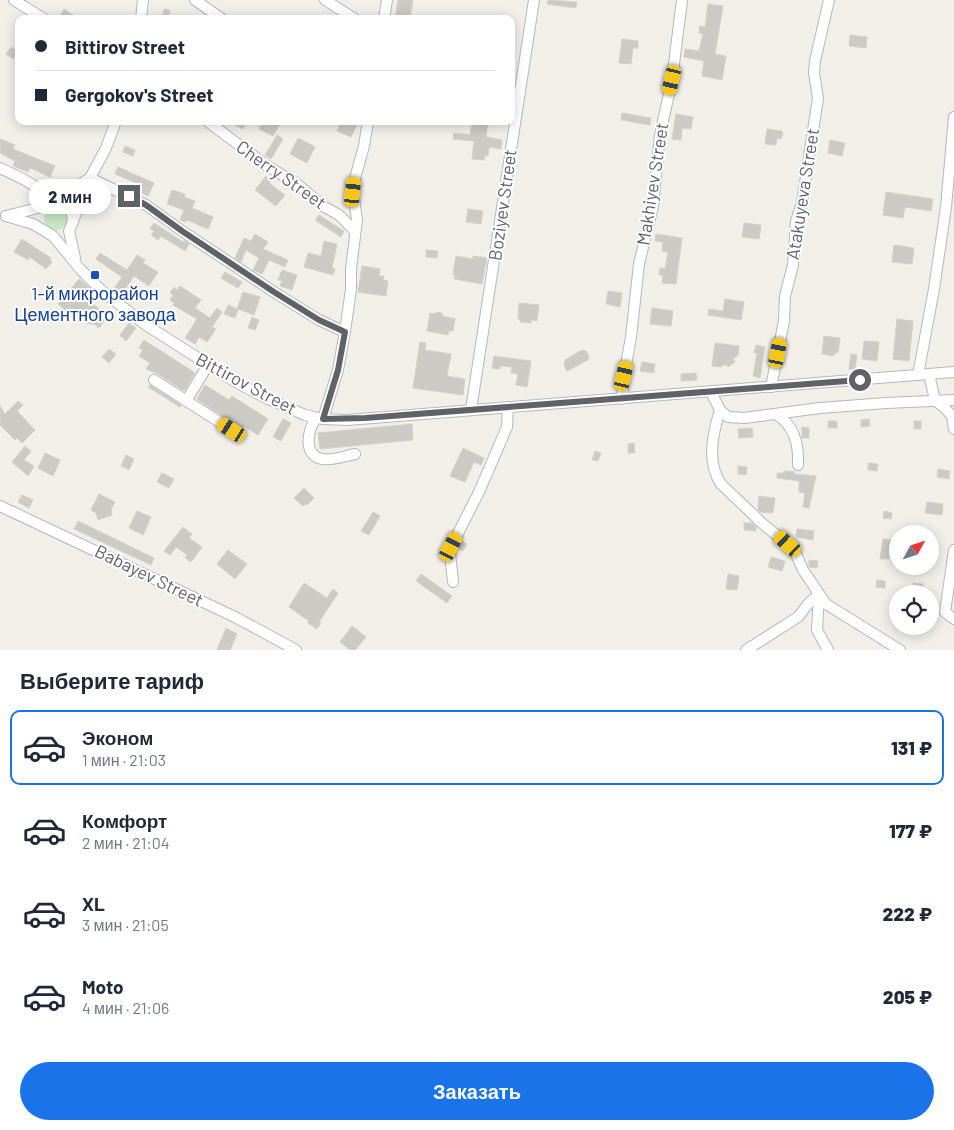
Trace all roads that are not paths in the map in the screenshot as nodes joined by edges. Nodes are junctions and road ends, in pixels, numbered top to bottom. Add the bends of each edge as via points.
1 (14, 0) edge
2 (143, 0) edge
3 (195, 0) edge
4 (326, 0) edge
5 (387, 0) edge
6 (534, 0) edge
7 (682, 0) edge
8 (829, 0) edge
9 (38, 15) edge
10 (141, 15) edge
11 (216, 15) edge
12 (349, 15) edge
13 (385, 15) edge
14 (954, 117) edge
15 (515, 124) edge
16 (115, 125) edge
17 (212, 125) edge
18 (367, 125) edge
19 (515, 125) edge
20 (0, 168) edge
21 (90, 178) junction
22 (46, 204) junction
23 (3, 215) edge
24 (71, 226) junction
25 (354, 230) junction
26 (50, 234) junction
27 (78, 266) junction
28 (345, 332) junction
29 (208, 365) junction
30 (954, 372) edge
31 (924, 374) junction
32 (154, 380) dead end
33 (771, 387) junction
34 (711, 392) junction
35 (622, 399) junction
36 (186, 400) junction
37 (935, 400) junction
38 (954, 400) edge
39 (508, 407) junction
40 (471, 410) junction
41 (720, 410) junction
42 (777, 415) junction
43 (319, 418) junction
44 (954, 429) edge
45 (232, 430) dead end
46 (355, 454) dead end
47 (798, 465) dead end
48 (0, 506) edge
49 (954, 550) edge
50 (453, 582) dead end
51 (819, 594) junction
52 (954, 619) edge
53 (296, 650) edge
54 (746, 650) edge
55 (828, 650) edge
56 (900, 650) edge

1 - 9 street
2 - 10 street
3 - 11 street
4 - 12 street
5 - 13 street
6 - 15 street, Boziyev Street
7 - 35 street, Makhiyev Street
8 - 33 street, Atakuyeva Street via 815,61 818,98
14 - 31 street
16 - 21 street
17 - 25 street, Cherry Street via 339,215
18 - 25 street via 354,182
19 - 40 street, Boziyev Street
20 - 22 street via 38,188 44,193
21 - 22 street
21 - 24 street
21 - 28 street via 146,205 274,292
22 - 23 street
22 - 24 street via 59,202 68,206 73,214
22 - 26 street via 38,220
23 - 26 street, Bittirov Street via 28,222
24 - 26 street via 59,236
24 - 27 street via 71,245
25 - 28 street
26 - 27 street, Bittirov Street
27 - 29 street, Bittirov Street via 101,290 134,316
28 - 43 street via 338,370
29 - 36 street
29 - 43 street, Bittirov Street via 264,397 296,412
30 - 31 street, Bittirov Street
31 - 33 street, Bittirov Street
31 - 37 street
32 - 36 street
33 - 34 street, Bittirov Street
34 - 35 street, Bittirov Street
34 - 41 street
35 - 39 street, Bittirov Street
36 - 45 street
37 - 38 street
37 - 42 street via 820,408
37 - 44 street via 952,416
39 - 40 street, Bittirov Street
39 - 50 street via 507,427 451,547
40 - 43 street, Bittirov Street via 347,420
41 - 42 street via 728,417
41 - 51 street via 712,454 716,476 757,519 788,544
42 - 47 street via 793,432 798,447
43 - 46 street via 308,434 310,450 322,459
48 - 53 street, Babayev Street via 235,617
49 - 52 street via 945,612
51 - 54 street via 798,617
51 - 55 street via 817,630
51 - 56 street via 826,604

